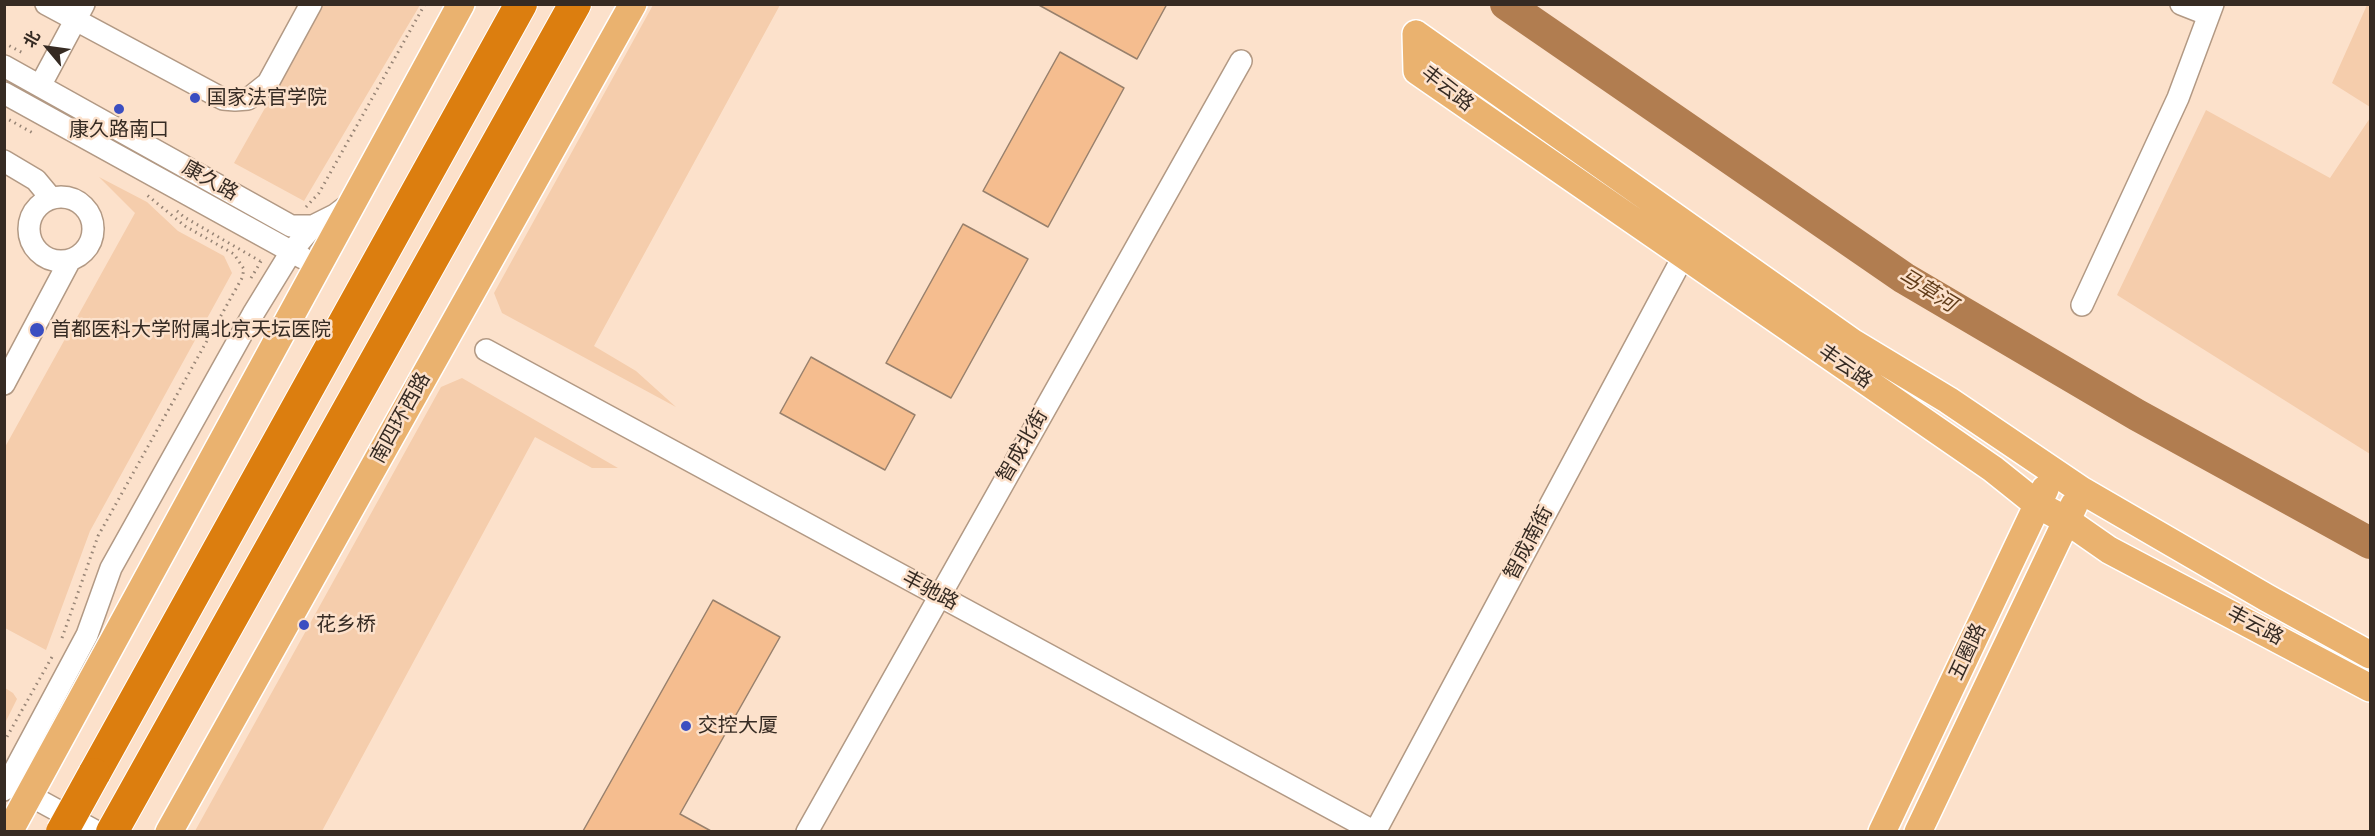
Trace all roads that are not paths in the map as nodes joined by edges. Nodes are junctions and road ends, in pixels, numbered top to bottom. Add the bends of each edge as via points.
1 (46, 4) edge
2 (311, 4) edge
3 (461, 4) edge
4 (521, 4) edge
5 (575, 4) edge
6 (633, 4) edge
7 (2181, 4) edge
8 (2211, 10) edge
9 (80, 13) edge
10 (1241, 61) dead end
11 (4, 66) edge
12 (40, 86) junction
13 (4, 93) edge
14 (4, 161) edge
15 (51, 198) junction
16 (354, 201) junction
17 (313, 226) junction
18 (291, 252) junction
19 (1684, 255) junction
20 (70, 260) junction
21 (318, 266) junction
22 (2082, 305) dead end
23 (486, 350) dead end
24 (4, 384) edge
25 (2053, 472) junction
26 (2081, 490) junction
27 (2038, 505) junction
28 (2066, 520) junction
29 (939, 595) junction
30 (2370, 655) edge
31 (2370, 688) edge
32 (17, 793) edge
33 (9, 831) edge
34 (62, 831) edge
35 (98, 831) edge
36 (112, 831) edge
37 (168, 831) edge
38 (807, 831) edge
39 (1375, 831) edge
40 (1882, 831) edge
41 (1918, 831) edge

1 - 9 street
2 - 9 street via 268,83 248,99 235,100 223,99
3 - 16 main road
4 - 34 highway, bridge
5 - 36 highway
6 - 37 main road, 南四环西路
7 - 8 street
8 - 22 street via 2178,98
9 - 12 street
10 - 29 street, 智成北街
11 - 12 street, 康久路
12 - 17 street, 康久路 via 291,226
13 - 18 street, 康久路
14 - 15 street via 36,180
15 - 20 street via 41,203 29,221 32,243 48,259
15 - 20 street via 62,196 81,203 92,219 94,230 87,249
16 - 17 street
16 - 21 main road
17 - 18 street
18 - 21 street, 康久路
18 - 32 street via 111,568 87,634
19 - 25 main road, 丰云路 via 1417,71 1416,34 1852,342 1948,400
19 - 27 main road, 丰云路 via 1993,469
19 - 39 street, 智成南街
20 - 24 street
21 - 32 main road
23 - 29 street, 丰驰路
25 - 26 main road, 丰云路
25 - 27 main road, 五圈路
26 - 28 main road, 五圈路
26 - 30 main road, 丰云路
27 - 28 main road, 丰云路
27 - 40 main road, 五圈路
28 - 31 main road, 丰云路 via 2109,550
28 - 41 main road, 五圈路
29 - 38 street, 智成北街
29 - 39 street, 丰驰路
32 - 33 main road
32 - 35 street

